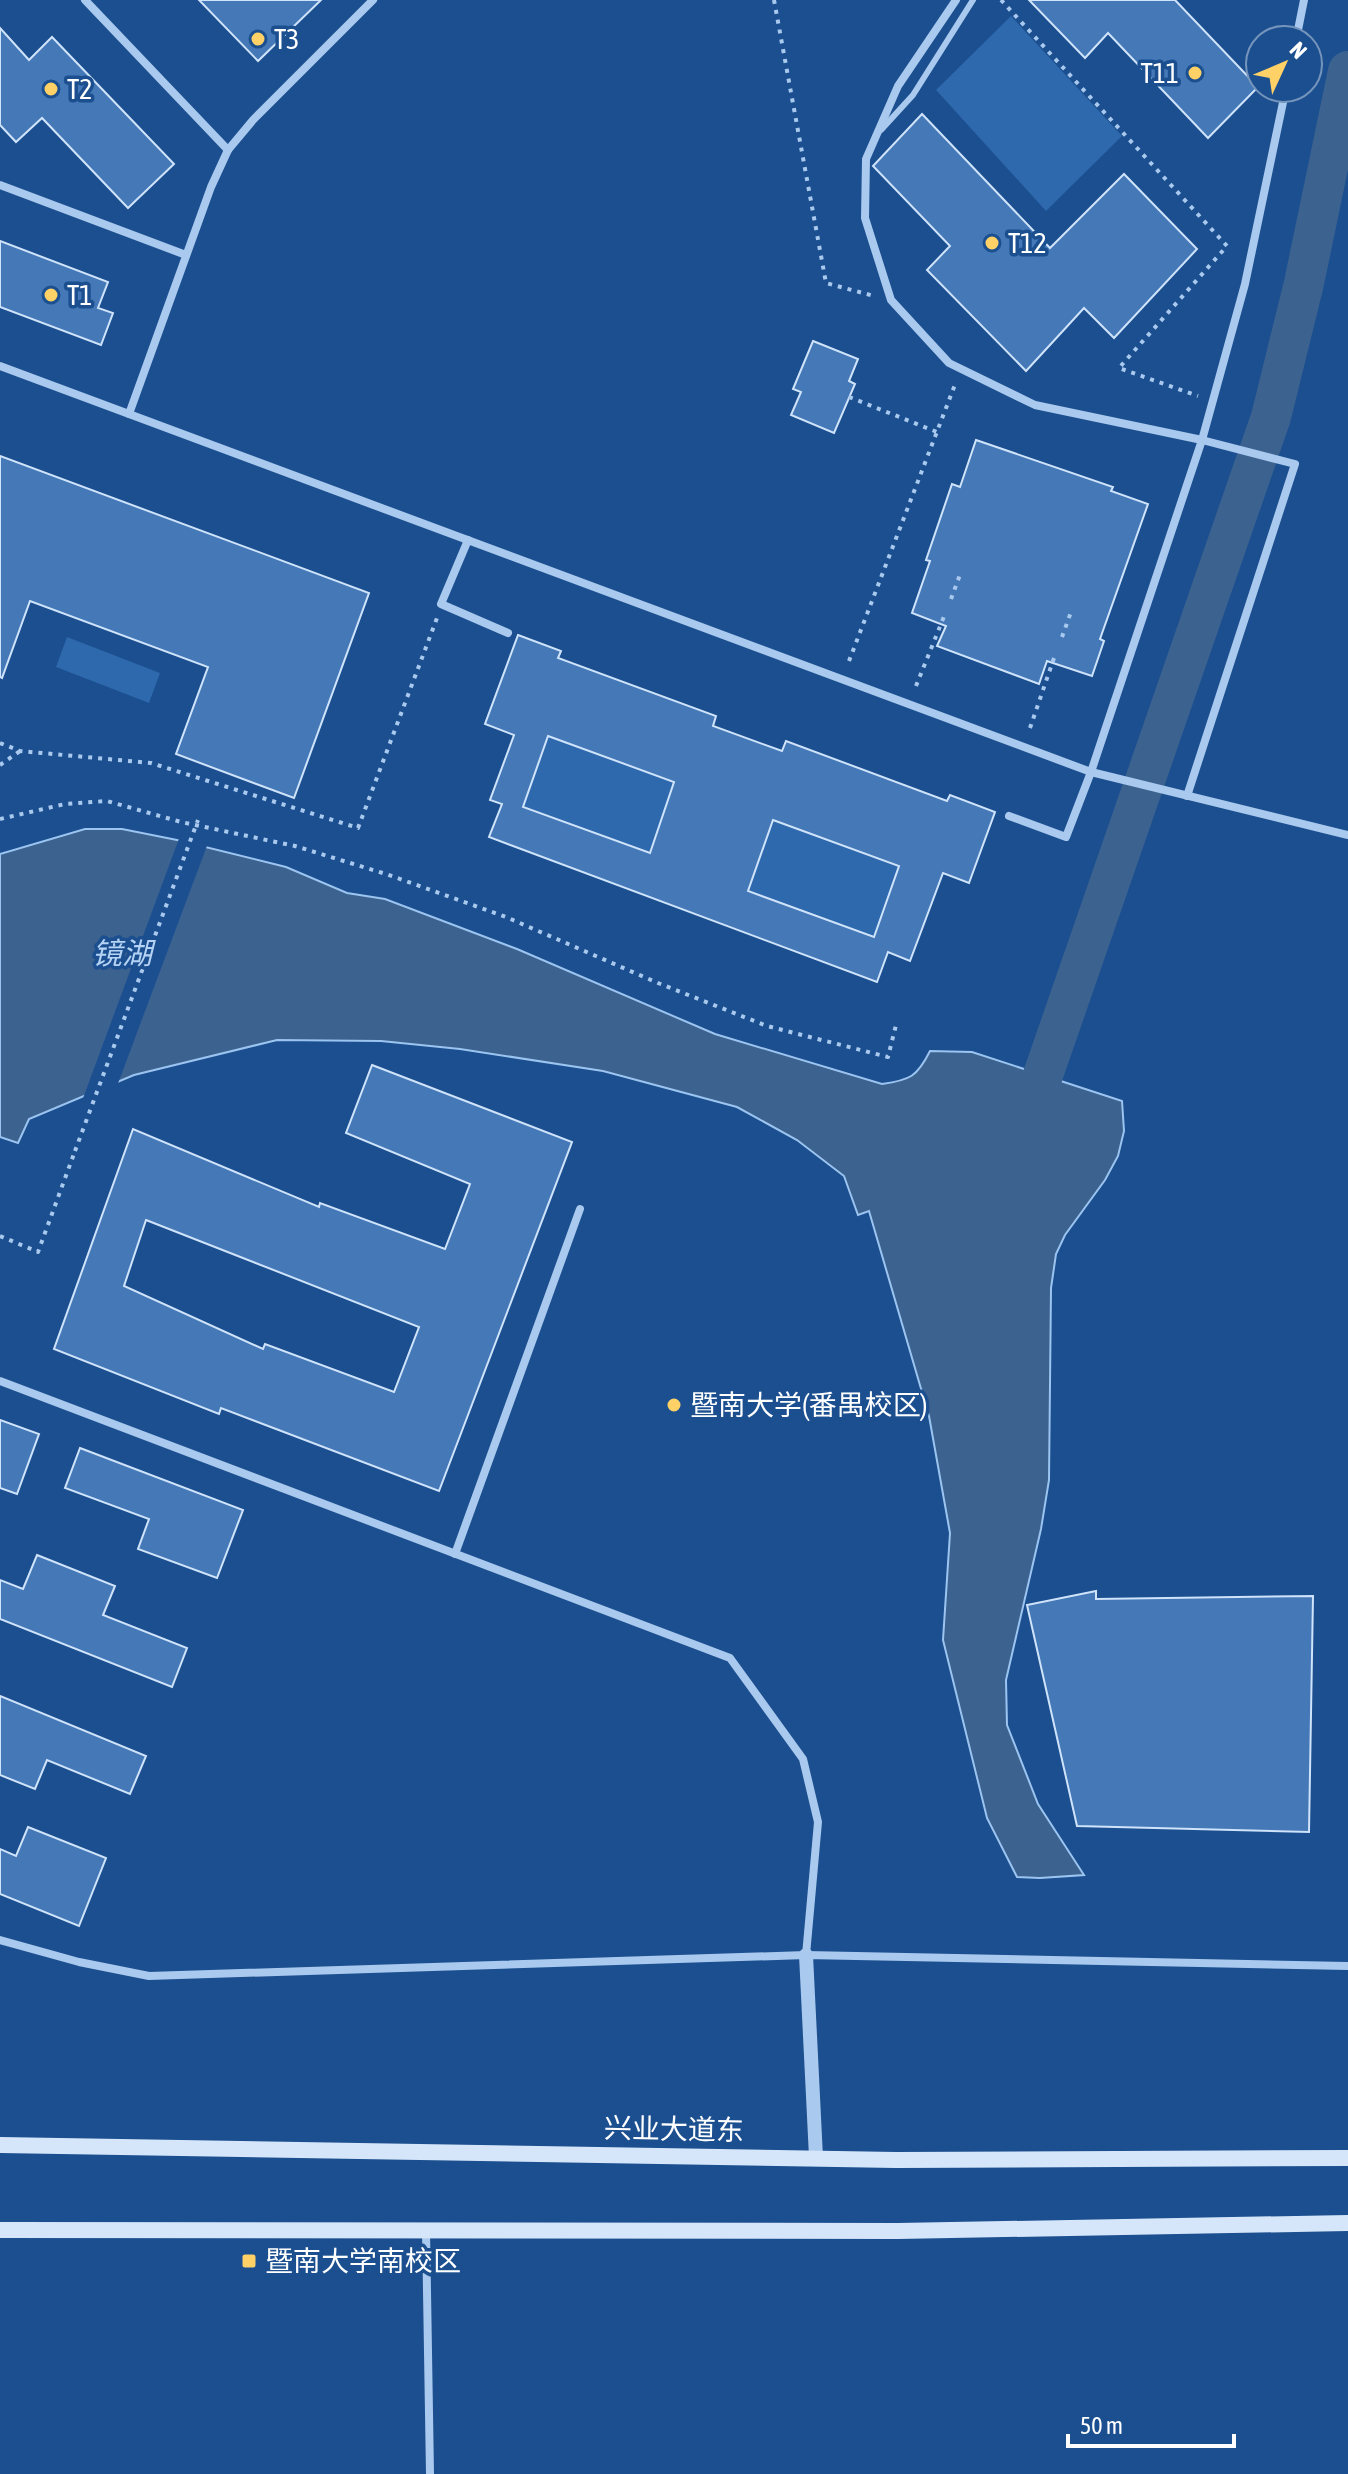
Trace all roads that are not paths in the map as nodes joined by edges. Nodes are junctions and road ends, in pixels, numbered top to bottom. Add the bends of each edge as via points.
1 (85, 0) edge
2 (373, 0) edge
3 (956, 0) edge
4 (973, 0) edge
5 (1304, 0) edge
6 (1299, 24) edge
7 (1283, 104) edge
8 (876, 136) junction
9 (228, 150) junction
10 (0, 185) edge
11 (186, 255) junction
12 (0, 366) edge
13 (129, 414) junction
14 (1202, 440) junction
15 (468, 540) junction
16 (508, 633) dead end
17 (1091, 772) junction
18 (1187, 796) junction
19 (1009, 816) dead end
20 (1348, 835) edge
21 (580, 1209) dead end
22 (0, 1381) edge
23 (455, 1554) junction
24 (0, 1940) edge
25 (806, 1955) junction
26 (1348, 1966) edge
27 (0, 2145) edge
28 (816, 2157) junction
29 (1348, 2158) edge
30 (1348, 2223) edge
31 (0, 2230) edge
32 (426, 2230) junction
33 (430, 2474) edge

1 - 9 street
2 - 9 street
3 - 8 street via 898,86
4 - 8 lane via 913,95
5 - 6 street
7 - 14 street via 1245,284
8 - 14 street via 866,159 865,218 891,300 949,363 1035,405
9 - 11 street
10 - 11 street
11 - 13 street
12 - 13 street
13 - 15 street
14 - 17 street
14 - 18 street via 1295,464
15 - 16 street via 441,604
15 - 17 street
17 - 18 street
17 - 19 street via 1066,837
18 - 20 street
21 - 23 street
22 - 23 street
23 - 25 street via 730,1658 803,1759 818,1822
24 - 25 street via 149,1976
25 - 26 street
25 - 28 street
27 - 28 main road, 兴业大道东
28 - 29 main road, 兴业大道东
30 - 32 main road via 898,2231
31 - 32 main road
32 - 33 street

